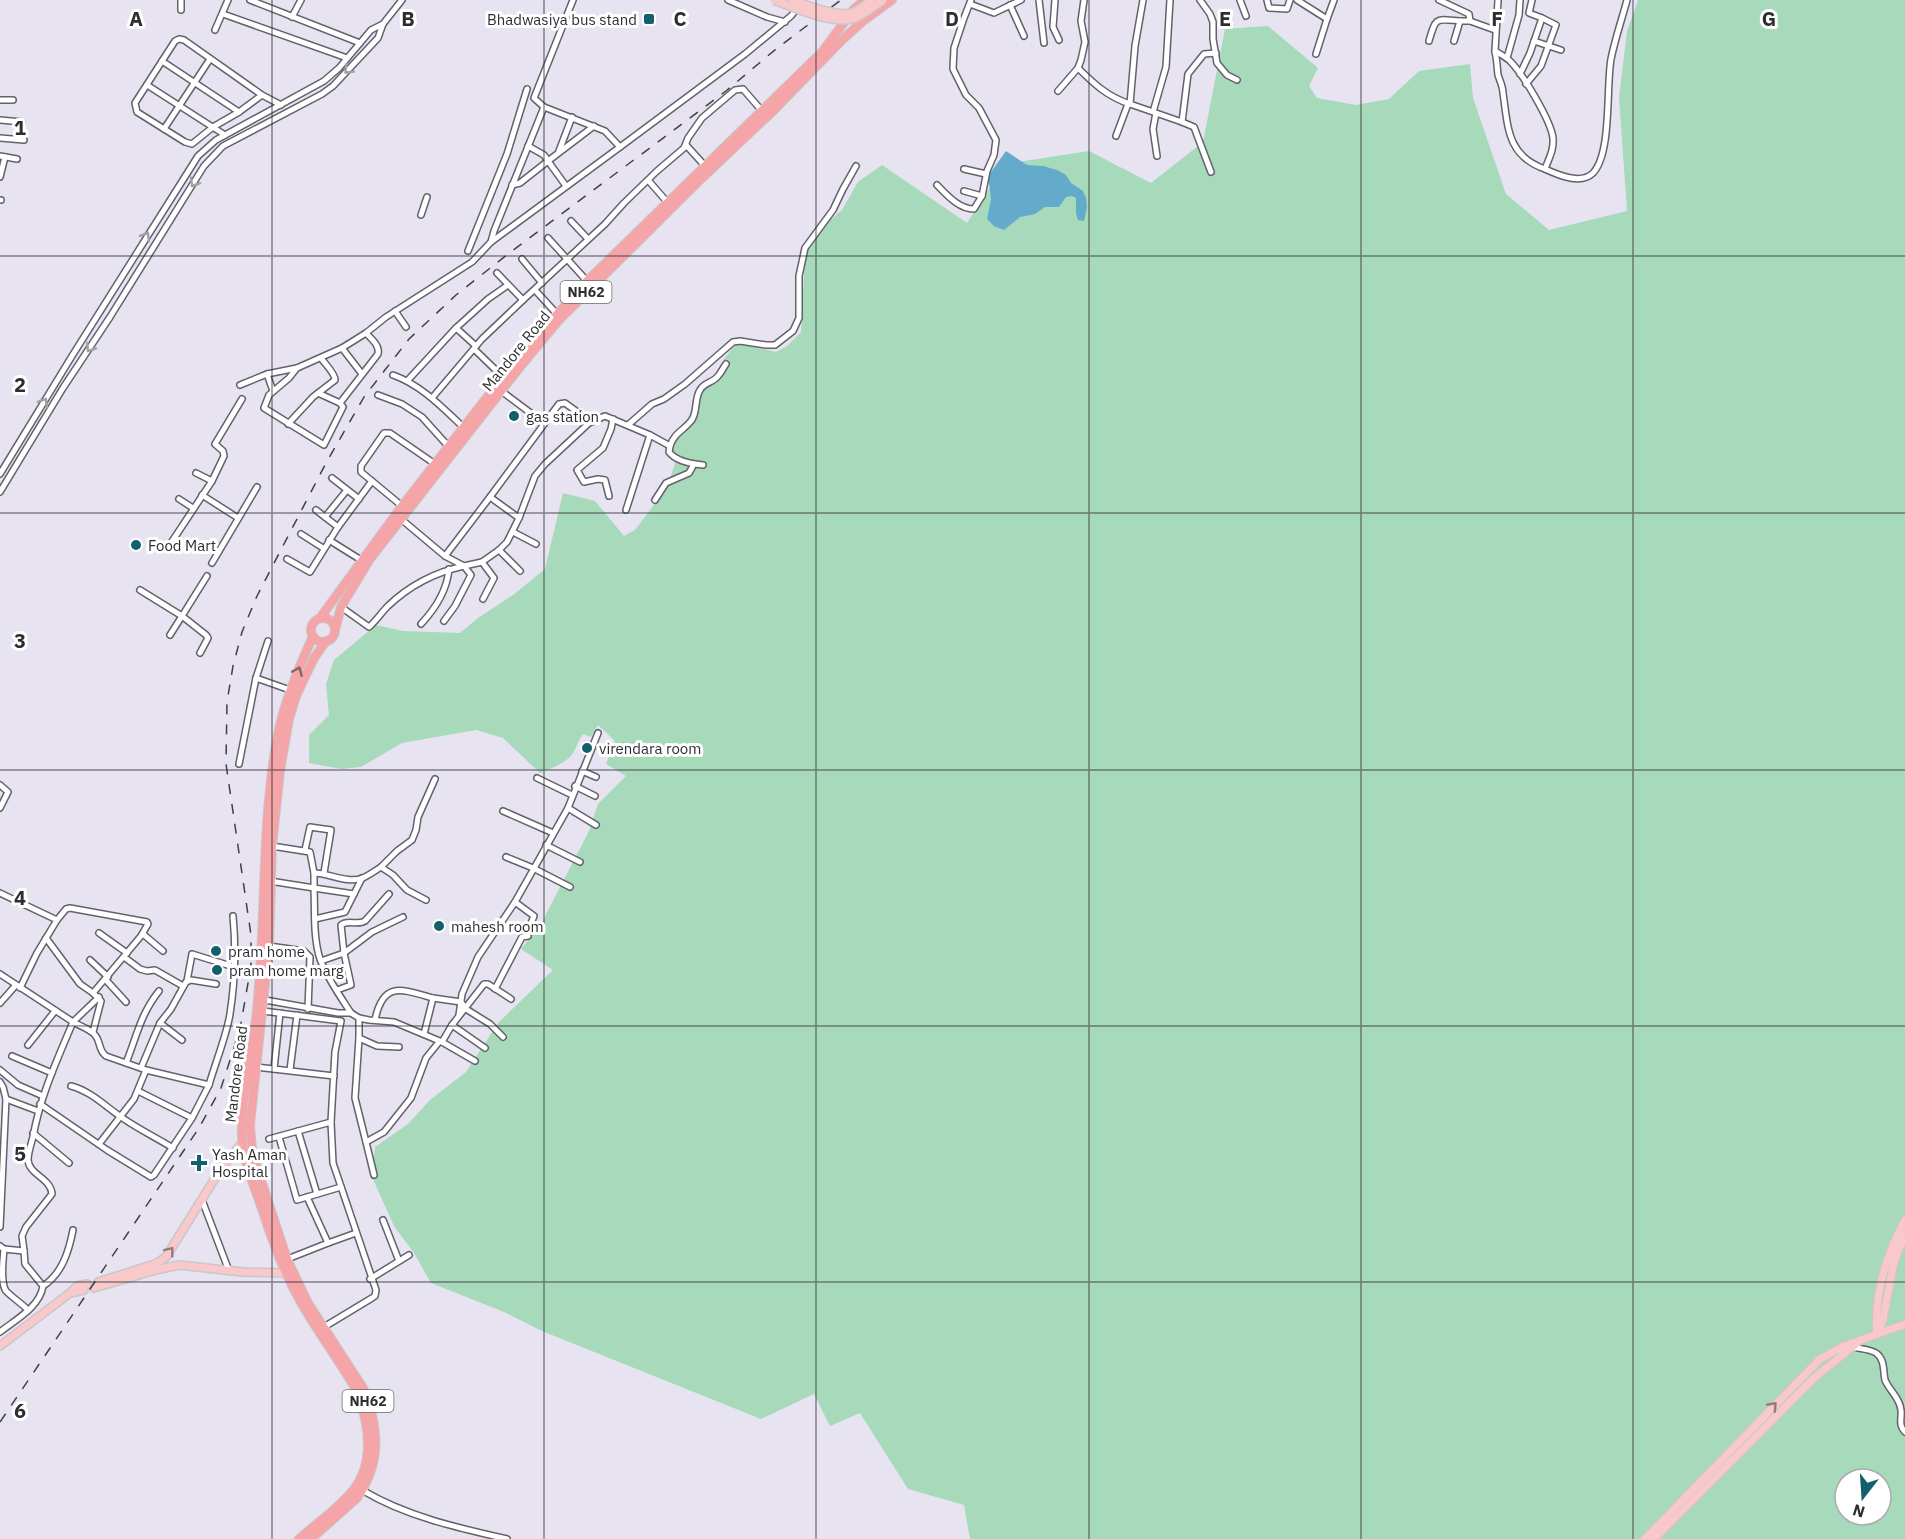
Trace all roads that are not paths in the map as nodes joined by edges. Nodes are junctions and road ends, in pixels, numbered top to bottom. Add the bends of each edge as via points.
1 (181, 0) edge
2 (228, 0) edge
3 (250, 0) edge
4 (301, 0) edge
5 (402, 0) edge
6 (573, 0) edge
7 (728, 0) edge
8 (774, 0) edge
9 (792, 0) edge
10 (804, 0) edge
11 (865, 0) edge
12 (872, 0) edge
13 (883, 0) edge
14 (892, 0) edge
15 (1021, 0) edge
16 (1039, 0) edge
17 (1054, 0) edge
18 (1084, 0) edge
19 (1143, 0) edge
20 (1170, 0) edge
21 (1240, 0) edge
22 (1267, 0) edge
23 (1290, 0) edge
24 (1297, 0) edge
25 (1334, 0) edge
26 (1439, 0) edge
27 (1498, 0) edge
28 (1520, 0) edge
29 (1530, 0) edge
30 (1627, 0) edge
31 (263, 2) edge
32 (971, 2) edge
33 (1204, 2) edge
34 (1010, 5) junction
35 (181, 10) dead end
36 (223, 14) junction
37 (1246, 16) dead end
38 (292, 17) junction
39 (1542, 18) junction
40 (1327, 19) junction
41 (1460, 21) junction
42 (1470, 21) junction
43 (785, 22) junction
44 (383, 24) junction
45 (215, 30) dead end
46 (1495, 30) junction
47 (1024, 36) dead end
48 (1059, 40) dead end
49 (1454, 40) dead end
50 (1429, 41) dead end
51 (1534, 41) junction
52 (360, 43) junction
53 (1044, 43) dead end
54 (1549, 46) junction
55 (1561, 50) dead end
56 (1495, 51) junction
57 (1216, 52) junction
58 (1316, 54) dead end
59 (347, 58) junction
60 (1507, 58) junction
61 (210, 59) junction
62 (162, 61) junction
63 (1078, 68) junction
64 (1520, 74) junction
65 (1237, 80) dead end
66 (195, 82) junction
67 (1527, 84) junction
68 (147, 85) junction
69 (527, 89) dead end
70 (1058, 91) dead end
71 (262, 95) junction
72 (0, 100) edge
73 (13, 100) dead end
74 (1129, 104) junction
75 (281, 105) junction
76 (180, 106) junction
77 (544, 107) junction
78 (762, 111) junction
79 (239, 112) junction
80 (1155, 113) junction
81 (572, 117) junction
82 (0, 120) edge
83 (22, 122) dead end
84 (1182, 122) junction
85 (594, 126) junction
86 (213, 127) junction
87 (164, 129) junction
88 (225, 135) junction
89 (1116, 136) dead end
90 (0, 138) edge
91 (24, 140) dead end
92 (686, 145) junction
93 (528, 146) junction
94 (620, 147) junction
95 (558, 153) junction
96 (3, 156) edge
97 (1157, 156) dead end
98 (17, 159) dead end
99 (548, 160) junction
100 (705, 166) junction
101 (856, 166) dead end
102 (964, 169) dead end
103 (1545, 169) junction
104 (1211, 172) dead end
105 (986, 174) junction
106 (0, 178) edge
107 (648, 180) junction
108 (512, 185) junction
109 (937, 185) dead end
110 (566, 186) junction
111 (964, 191) dead end
112 (982, 196) junction
113 (428, 197) dead end
114 (668, 203) junction
115 (421, 215) dead end
116 (571, 221) dead end
117 (548, 238) dead end
118 (588, 239) junction
119 (491, 242) junction
120 (468, 251) dead end
121 (522, 259) dead end
122 (566, 259) junction
123 (497, 273) dead end
124 (587, 281) junction
125 (543, 283) junction
126 (508, 285) junction
127 (535, 290) junction
128 (522, 300) junction
129 (395, 312) junction
130 (556, 313) junction
131 (406, 327) dead end
132 (456, 328) junction
133 (366, 333) junction
134 (342, 348) junction
135 (475, 348) junction
136 (321, 357) junction
137 (726, 364) dead end
138 (297, 368) junction
139 (267, 374) junction
140 (362, 374) junction
141 (393, 375) dead end
142 (503, 377) junction
143 (408, 380) junction
144 (240, 385) dead end
145 (499, 389) junction
146 (273, 391) junction
147 (318, 393) junction
148 (378, 396) dead end
149 (432, 398) junction
150 (242, 399) dead end
151 (340, 403) junction
152 (614, 419) junction
153 (544, 423) junction
154 (589, 423) junction
155 (288, 424) junction
156 (628, 425) junction
157 (464, 427) junction
158 (650, 435) junction
159 (670, 446) junction
160 (449, 447) junction
161 (435, 464) junction
162 (694, 464) junction
163 (703, 465) dead end
164 (196, 473) dead end
165 (0, 474) edge
166 (332, 478) dead end
167 (212, 481) junction
168 (372, 481) junction
169 (256, 487) dead end
170 (347, 490) junction
171 (0, 492) edge
172 (202, 495) junction
173 (609, 496) dead end
174 (490, 497) junction
175 (359, 499) junction
176 (179, 500) dead end
177 (656, 500) dead end
178 (402, 506) junction
179 (193, 508) junction
180 (315, 510) dead end
181 (626, 510) dead end
182 (325, 517) junction
183 (238, 518) junction
184 (519, 518) junction
185 (401, 519) junction
186 (338, 527) junction
187 (513, 532) junction
188 (301, 534) dead end
189 (329, 540) junction
190 (536, 544) dead end
191 (323, 548) junction
192 (167, 549) dead end
193 (499, 550) junction
194 (444, 556) junction
195 (287, 559) dead end
196 (361, 560) junction
197 (482, 562) junction
198 (212, 563) dead end
199 (464, 566) junction
200 (449, 569) junction
201 (520, 571) dead end
202 (207, 576) dead end
203 (140, 590) dead end
204 (483, 599) dead end
205 (341, 607) junction
206 (182, 616) junction
207 (320, 618) junction
208 (444, 621) dead end
209 (422, 624) dead end
210 (335, 630) junction
211 (170, 635) dead end
212 (313, 636) junction
213 (268, 641) dead end
214 (326, 641) junction
215 (200, 653) dead end
216 (256, 678) junction
217 (290, 690) junction
218 (598, 733) dead end
219 (239, 764) dead end
220 (582, 771) junction
221 (596, 777) dead end
222 (537, 778) dead end
223 (435, 779) dead end
224 (0, 785) edge
225 (575, 786) junction
226 (572, 795) junction
227 (595, 796) dead end
228 (0, 808) edge
229 (567, 808) junction
230 (503, 811) dead end
231 (596, 825) dead end
232 (552, 832) junction
233 (546, 845) junction
234 (272, 846) junction
235 (305, 850) junction
236 (506, 857) dead end
237 (580, 862) dead end
238 (381, 867) junction
239 (533, 868) junction
240 (314, 873) junction
241 (324, 873) junction
242 (362, 878) junction
243 (270, 881) junction
244 (570, 887) dead end
245 (314, 888) junction
246 (0, 893) edge
247 (354, 894) junction
248 (389, 894) dead end
249 (426, 900) dead end
250 (515, 902) junction
251 (345, 912) junction
252 (234, 916) dead end
253 (403, 917) dead end
254 (57, 920) junction
255 (315, 920) junction
256 (351, 923) junction
257 (99, 933) dead end
258 (143, 934) junction
259 (46, 938) junction
260 (269, 946) junction
261 (163, 951) dead end
262 (344, 953) junction
263 (125, 955) junction
264 (90, 960) dead end
265 (321, 961) junction
266 (234, 967) junction
267 (0, 974) edge
268 (106, 978) junction
269 (185, 984) junction
270 (216, 984) dead end
271 (18, 987) junction
272 (495, 989) junction
273 (337, 990) junction
274 (159, 991) dead end
275 (93, 993) junction
276 (99, 997) junction
277 (433, 998) junction
278 (511, 999) dead end
279 (265, 1000) junction
280 (126, 1002) dead end
281 (461, 1002) junction
282 (0, 1003) edge
283 (308, 1009) junction
284 (466, 1009) junction
285 (56, 1011) junction
286 (263, 1011) junction
287 (280, 1013) junction
288 (351, 1013) junction
289 (297, 1015) junction
290 (459, 1015) junction
291 (359, 1018) junction
292 (375, 1020) junction
293 (73, 1022) junction
294 (160, 1023) junction
295 (452, 1025) junction
296 (93, 1032) junction
297 (424, 1034) junction
298 (503, 1037) dead end
299 (359, 1038) junction
300 (182, 1040) dead end
301 (440, 1042) junction
302 (28, 1045) dead end
303 (399, 1047) dead end
304 (485, 1048) dead end
305 (12, 1056) dead end
306 (474, 1062) dead end
307 (126, 1063) junction
308 (256, 1066) junction
309 (144, 1069) junction
310 (274, 1069) junction
311 (0, 1070) edge
312 (290, 1071) junction
313 (52, 1073) junction
314 (334, 1076) junction
315 (1, 1085) edge
316 (209, 1085) junction
317 (72, 1086) dead end
318 (138, 1091) junction
319 (43, 1096) junction
320 (6, 1099) junction
321 (39, 1108) junction
322 (120, 1117) junction
323 (192, 1118) junction
324 (2, 1122) edge
325 (331, 1122) junction
326 (298, 1131) junction
327 (33, 1133) junction
328 (279, 1137) junction
329 (269, 1139) dead end
330 (366, 1142) junction
331 (243, 1143) junction
332 (99, 1144) junction
333 (173, 1148) junction
334 (69, 1163) dead end
335 (374, 1175) dead end
336 (1, 1187) edge
337 (341, 1187) junction
338 (317, 1194) junction
339 (307, 1197) junction
340 (202, 1200) junction
341 (382, 1220) dead end
342 (1905, 1220) edge
343 (0, 1227) edge
344 (73, 1230) dead end
345 (356, 1233) junction
346 (1905, 1234) edge
347 (328, 1243) junction
348 (2, 1248) edge
349 (24, 1251) junction
350 (409, 1255) dead end
351 (283, 1260) junction
352 (399, 1261) junction
353 (1, 1269) edge
354 (229, 1271) junction
355 (289, 1273) junction
356 (370, 1279) junction
357 (43, 1286) junction
358 (85, 1287) dead end
359 (28, 1310) junction
360 (1905, 1324) edge
361 (324, 1327) junction
362 (0, 1332) edge
363 (1877, 1333) junction
364 (1861, 1341) junction
365 (0, 1346) edge
366 (1853, 1347) junction
367 (1905, 1432) edge
368 (362, 1490) junction
369 (299, 1539) edge
370 (311, 1539) edge
371 (507, 1539) edge
372 (1645, 1539) edge
373 (1654, 1539) edge

1 - 35 street
2 - 36 street
3 - 31 street
4 - 38 street
5 - 44 street
6 - 77 street via 534,98
7 - 43 street
8 - 13 main road, bridge via 844,21 862,15
9 - 12 main road, bridge via 844,14
10 - 43 street
11 - 78 highway, Mandore Road / NH62 via 822,52
14 - 145 highway, Mandore Road / NH62 via 842,39 573,305
15 - 34 street
16 - 53 street
17 - 48 street via 1053,27
18 - 63 street via 1084,49
19 - 74 street
20 - 80 street via 1166,67
21 - 37 street
22 - 23 street via 1269,8 1287,9
24 - 40 street
25 - 40 street
26 - 42 street via 1469,14
27 - 46 street
28 - 60 street
29 - 39 street via 1529,13
30 - 103 street via 1611,59 1605,148 1599,165 1581,179
31 - 38 street
32 - 34 street via 994,13
32 - 105 street via 954,48 953,69 996,140
33 - 57 street via 1213,22
34 - 47 street
36 - 45 street
36 - 59 street
38 - 52 street
39 - 51 street
39 - 54 street via 1556,25
40 - 58 street
41 - 42 street
41 - 49 street
41 - 50 street via 1435,22
42 - 46 street
43 - 94 street
44 - 52 street
44 -> 171 street via 378,39 333,86 223,146 204,166
46 - 56 street
51 - 54 street
51 - 64 street
52 - 59 street
54 - 55 street
54 - 67 street via 1541,66
56 - 60 street
56 - 103 street via 1512,143 1532,164
57 - 65 street via 1217,63
57 - 84 street via 1204,54 1188,74
59 - 75 street via 324,81
60 - 64 street
61 - 62 street via 179,39
61 - 66 street
61 - 71 street
62 - 66 street
62 - 68 street
63 - 70 street
63 - 74 street via 1100,90
64 - 67 street
66 - 76 street
66 - 79 street
67 - 103 street via 1553,137 1553,151
68 - 76 street
68 - 87 street via 135,104 136,110
69 - 120 street via 507,154
71 - 75 street
71 - 79 street
72 - 73 street
74 - 80 street
74 - 89 street
75 - 88 street
76 - 86 street
76 - 87 street
77 - 81 street
77 - 93 street
78 - 92 street via 743,89 735,90 702,118
78 - 100 highway, Mandore Road / NH62
79 - 86 street
80 - 84 street
80 - 97 street
81 - 85 street
81 - 95 street
82 - 83 street
84 - 104 street via 1194,127
85 - 94 street via 605,131
85 - 95 street
86 - 87 street via 192,144
86 - 88 street
165 -> 88 street via 181,181 203,150
90 - 91 street
92 - 100 street
92 - 107 street
93 - 99 street
93 - 108 street
94 - 110 street
95 - 99 street
96 - 98 street
96 - 106 street
99 - 108 street
99 - 110 street
100 - 114 highway, Mandore Road / NH62
101 - 156 street via 833,210 805,248 799,276 799,318 793,332 775,345 734,342
102 - 105 street
105 - 112 street
107 - 114 street
107 - 118 street
108 - 119 street
109 - 112 street via 971,210
110 - 119 street
111 - 112 street
113 - 115 street
114 - 124 highway, Mandore Road / NH62
116 - 118 street
117 - 122 street
118 - 122 street
119 - 129 street via 472,262
121 - 125 street
122 - 124 street
122 - 125 street
123 - 126 street
124 - 130 highway, Mandore Road / NH62
125 - 127 street
126 - 128 street
126 - 132 street
127 - 128 street
127 - 130 street
128 - 135 street
129 - 131 street
129 - 133 street
130 - 142 highway, Mandore Road / NH62
132 - 135 street
132 - 143 street
133 - 134 street
133 - 140 street via 379,351
134 - 136 street
134 - 140 street
135 - 142 street
135 - 149 street
136 - 138 street
136 - 147 street via 336,378
137 - 159 street via 717,378 700,389 694,416 674,435
138 - 139 street
138 - 146 street
139 - 144 street
139 - 146 street
140 - 151 street
141 - 143 street
142 - 145 highway, Mandore Road / NH62
143 - 149 street
145 - 153 street
145 - 157 highway, Mandore Road / NH62
145 - 185 highway, Mandore Road / NH62
146 - 155 street via 264,408
147 - 151 street
147 - 155 street
148 - 160 street via 402,404 422,417
149 - 157 street
150 - 167 street via 215,444 224,456
151 - 155 street via 343,407 324,445
152 - 154 street via 605,416
152 - 156 street
152 - 173 street via 603,448 577,470 585,482 605,480
153 - 154 street via 559,404 565,403
153 - 174 street
154 - 184 street via 535,476
156 - 158 street
157 - 160 highway, Mandore Road / NH62
158 - 159 street
158 - 181 street
159 - 162 street via 673,457
160 - 161 highway, Mandore Road / NH62
161 - 168 street via 390,433 384,433 360,469
161 - 178 highway, Mandore Road / NH62
162 - 163 street
162 - 177 street via 689,473 666,483
164 - 167 street
166 - 170 street
167 - 172 street
168 - 175 street
168 - 178 street
169 - 183 street
170 - 175 street
170 - 182 street
172 - 179 street
172 - 183 street
174 - 184 street
174 - 194 street
175 - 186 street
176 - 179 street
178 - 196 highway, Mandore Road / NH62
179 - 192 street
180 - 182 street
182 - 186 street
183 - 198 street
184 - 187 street
185 - 194 street
185 - 205 highway, Mandore Road / NH62 via 370,559
186 - 189 street
187 - 190 street
187 - 193 street
188 - 191 street
189 - 191 street
189 - 196 street
191 - 195 street via 310,572
193 - 197 street
193 - 201 street
194 - 199 street
196 - 207 highway, Mandore Road / NH62
197 - 199 street
197 - 204 street via 494,576
199 - 200 street
199 - 208 street via 470,577
200 - 205 street via 395,599 369,627
200 - 209 street via 436,607
202 - 206 street
203 - 206 street
205 - 210 highway, Mandore Road / NH62
206 - 211 street
206 - 215 street via 208,638
207 - 210 highway via 330,621
207 - 212 highway, NH62 via 312,625
210 - 214 highway, NH62
212 - 214 highway
217 -> 212 highway, Mandore Road / NH62
213 - 216 street
214 - 234 highway, Mandore Road / NH62 via 304,678 289,719
216 - 217 street
216 - 219 street
217 - 331 highway, Mandore Road / NH62 via 278,733 271,782 262,950
218 - 220 street
220 - 221 street
220 - 225 street
222 - 226 street
223 - 238 street via 412,840
224 - 228 street via 8,792
225 - 226 street
225 - 227 street
226 - 229 street
229 - 231 street
229 - 232 street
230 - 232 street
232 - 233 street
233 - 237 street
233 - 239 street
234 - 235 street
234 - 243 highway, Mandore Road / NH62
235 - 240 street via 310,852
235 - 241 street via 310,827 332,830
236 - 239 street
238 - 242 street
238 - 249 street via 407,890
239 - 244 street
239 - 250 street
240 - 241 street
240 - 245 street
241 - 242 street via 342,879
242 - 247 street
243 - 245 street
243 - 260 highway, Mandore Road / NH62
245 - 247 street
245 - 255 street
246 - 254 street
247 - 251 street
248 - 256 street via 365,921
250 - 272 street via 534,916
250 - 281 street via 484,946
251 - 255 street
251 - 256 street
252 - 266 street
253 - 262 street via 372,932
254 - 258 street via 70,908 147,922
254 - 259 street
255 - 265 street
256 - 262 street via 341,925
257 - 263 street
258 - 261 street
258 - 263 street
259 - 271 street
259 - 275 street via 80,984
260 - 279 highway, Mandore Road / NH62
260 - 283 street via 304,951 310,957
262 - 265 street
262 - 273 street via 351,985
263 - 268 street
263 - 269 street via 140,969 155,970
264 - 268 street
265 - 273 street
266 - 269 street via 192,954
266 - 316 street via 230,1016
267 - 271 street
268 - 275 street
268 - 280 street
269 - 270 street via 191,980
269 - 294 street
271 - 282 street
271 - 285 street
272 - 278 street
272 - 284 street via 484,984
273 - 288 street
274 - 307 street via 141,1019
275 - 276 street
276 - 293 street
276 - 296 street
277 - 281 street
277 - 292 street via 398,990 386,994
277 - 297 street
279 - 283 street
279 - 286 highway, Mandore Road / NH62
281 - 284 street
281 - 290 street
283 - 288 street
284 - 290 street
284 - 298 street
285 - 293 street
285 - 302 street
286 - 287 street
286 - 308 highway, Mandore Road / NH62
287 - 289 street
287 - 310 street
288 - 291 street
289 - 312 street
289 - 314 street via 341,1021
290 - 295 street
291 - 292 street
291 - 299 street
292 - 297 street via 394,1022
293 - 296 street
293 - 313 street
294 - 300 street
294 - 309 street
295 - 301 street
295 - 304 street
296 - 307 street via 102,1053
297 - 301 street
299 - 303 street via 377,1046
299 - 330 street via 355,1098
301 - 306 street
301 - 330 street via 424,1063 411,1098 384,1132
305 - 313 street
307 - 309 street
308 - 310 street
308 - 351 highway, Mandore Road / NH62 via 250,1125 252,1149
309 - 316 street
309 - 318 street
310 - 312 street
311 - 319 street via 18,1085
312 - 314 street
313 - 319 street
314 - 325 street
315 - 320 street
316 - 323 street
317 - 322 street
318 - 322 street
318 - 323 street
319 - 321 street
320 - 321 street
320 - 324 street
321 - 327 street
321 - 332 street
322 - 332 street
322 - 333 street
323 - 333 street
324 - 336 street
325 - 326 street
325 - 337 street via 333,1163
326 - 328 street
326 - 338 street
327 - 334 street
327 - 349 street via 29,1165 48,1184 52,1194 26,1227 22,1236
328 - 329 street
328 - 339 street via 297,1200
330 - 335 street
331 - 340 main road via 222,1167
331 - 351 highway, Mandore Road / NH62 via 248,1167
332 - 333 street via 151,1177
336 - 343 street
337 - 338 street
337 - 345 street
338 - 339 street
339 - 347 street
340 - 354 street
354 -> 340 main road via 176,1265 96,1285 159,1262 172,1249
341 - 352 street
342 - 363 main road via 1884,1271
344 - 357 street via 64,1262
345 - 347 street
345 - 356 street
346 - 363 main road
347 - 351 street
348 - 349 street
348 - 353 street
349 - 357 street via 25,1264
350 - 352 street
351 - 355 highway, Mandore Road / NH62
352 - 356 street
353 - 359 street via 5,1290
354 - 355 main road
355 - 361 highway, Mandore Road / NH62
355 - 369 highway, Mandore Road / NH62 via 303,1307 357,1391 369,1433 365,1460 355,1486
356 - 361 street via 375,1296
357 - 359 street via 42,1294
358 - 365 main road via 70,1293
359 - 362 street
360 - 363 main road
361 - 368 highway, Mandore Road / NH62 via 363,1388 374,1419 375,1445
363 - 364 main road
364 - 366 main road
372 -> 364 main road via 1810,1368 1830,1352
366 - 367 street via 1880,1356 1886,1382 1900,1403 1900,1425
366 - 373 main road via 1814,1378
368 - 370 highway, Mandore Road / NH62
368 - 371 street via 428,1518

